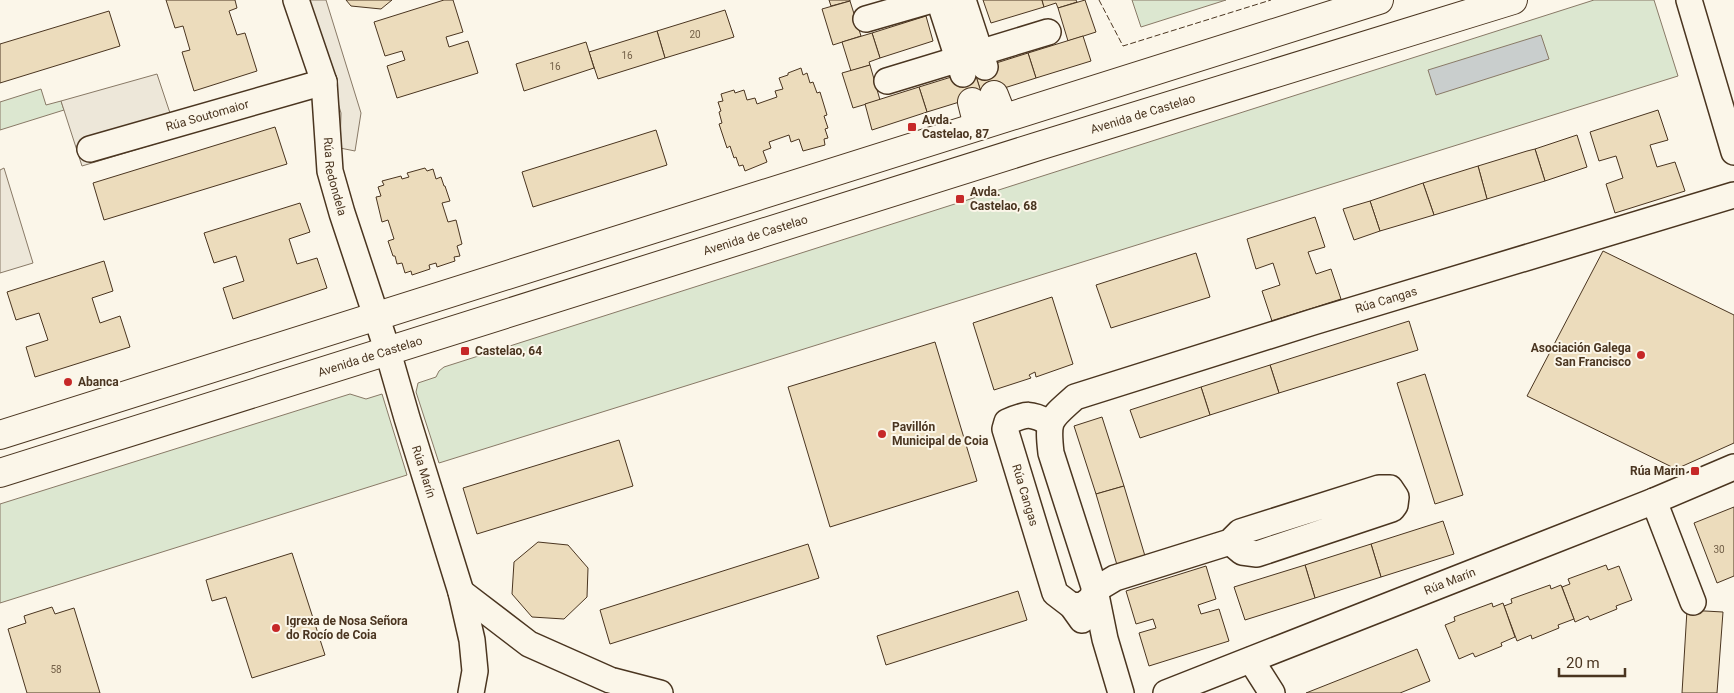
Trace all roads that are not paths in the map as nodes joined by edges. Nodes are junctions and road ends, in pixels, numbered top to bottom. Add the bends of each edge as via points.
1 (296, 0) edge
2 (932, 0) edge
3 (939, 0) edge
4 (963, 0) edge
5 (1379, 0) edge
6 (1513, 0) edge
7 (1689, 0) edge
8 (866, 20) dead end
9 (1048, 32) dead end
10 (972, 63) junction
11 (887, 81) dead end
12 (324, 82) junction
13 (90, 149) dead end
14 (1734, 152) edge
15 (1734, 195) edge
16 (376, 316) junction
17 (388, 352) junction
18 (1050, 423) junction
19 (0, 435) edge
20 (1734, 467) edge
21 (0, 474) edge
22 (1654, 501) junction
23 (1230, 542) junction
24 (1095, 590) junction
25 (461, 592) junction
26 (1693, 602) dead end
27 (1072, 606) junction
28 (504, 626) junction
29 (1105, 639) junction
30 (472, 640) junction
31 (1251, 660) junction
32 (471, 693) edge
33 (660, 693) edge
34 (1121, 693) edge
35 (1166, 693) edge
36 (1272, 693) edge

1 - 12 street, Rúa Redondela
2 - 8 street
3 - 10 street
4 - 10 street
5 - 16 main road via 985,105
6 - 17 main road, Avenida de Castelao
7 - 14 street
9 - 10 street
10 - 11 street
12 - 13 street, Rúa Soutomaior
12 - 16 street, Rúa Redondela via 330,171
15 - 18 street, Rúa Cangas via 1075,397
16 - 17 street, Rúa Redondela
16 - 19 main road
17 - 21 main road, Avenida de Castelao
17 - 25 street, Rúa Marín
18 - 24 street via 1051,453
18 - 27 street, Rúa Cangas via 1028,415 1007,422 1005,429 1055,592
20 - 22 street, Rúa Marín
22 - 26 street
22 - 31 street, Rúa Marín
23 - 23 street via 1242,552 1257,554 1392,509 1396,497 1390,488 1379,488 1240,532
23 - 24 street via 1115,578
24 - 27 street via 1083,605
24 - 29 street
25 - 28 street
25 - 30 street, Rúa Marín
27 - 29 street, Rúa Cangas via 1082,620
28 - 30 street via 485,628
28 - 33 street via 529,644 610,680
29 - 34 street
30 - 32 street, Rúa Marín via 475,671
31 - 35 street, Rúa Marín
31 - 36 street

